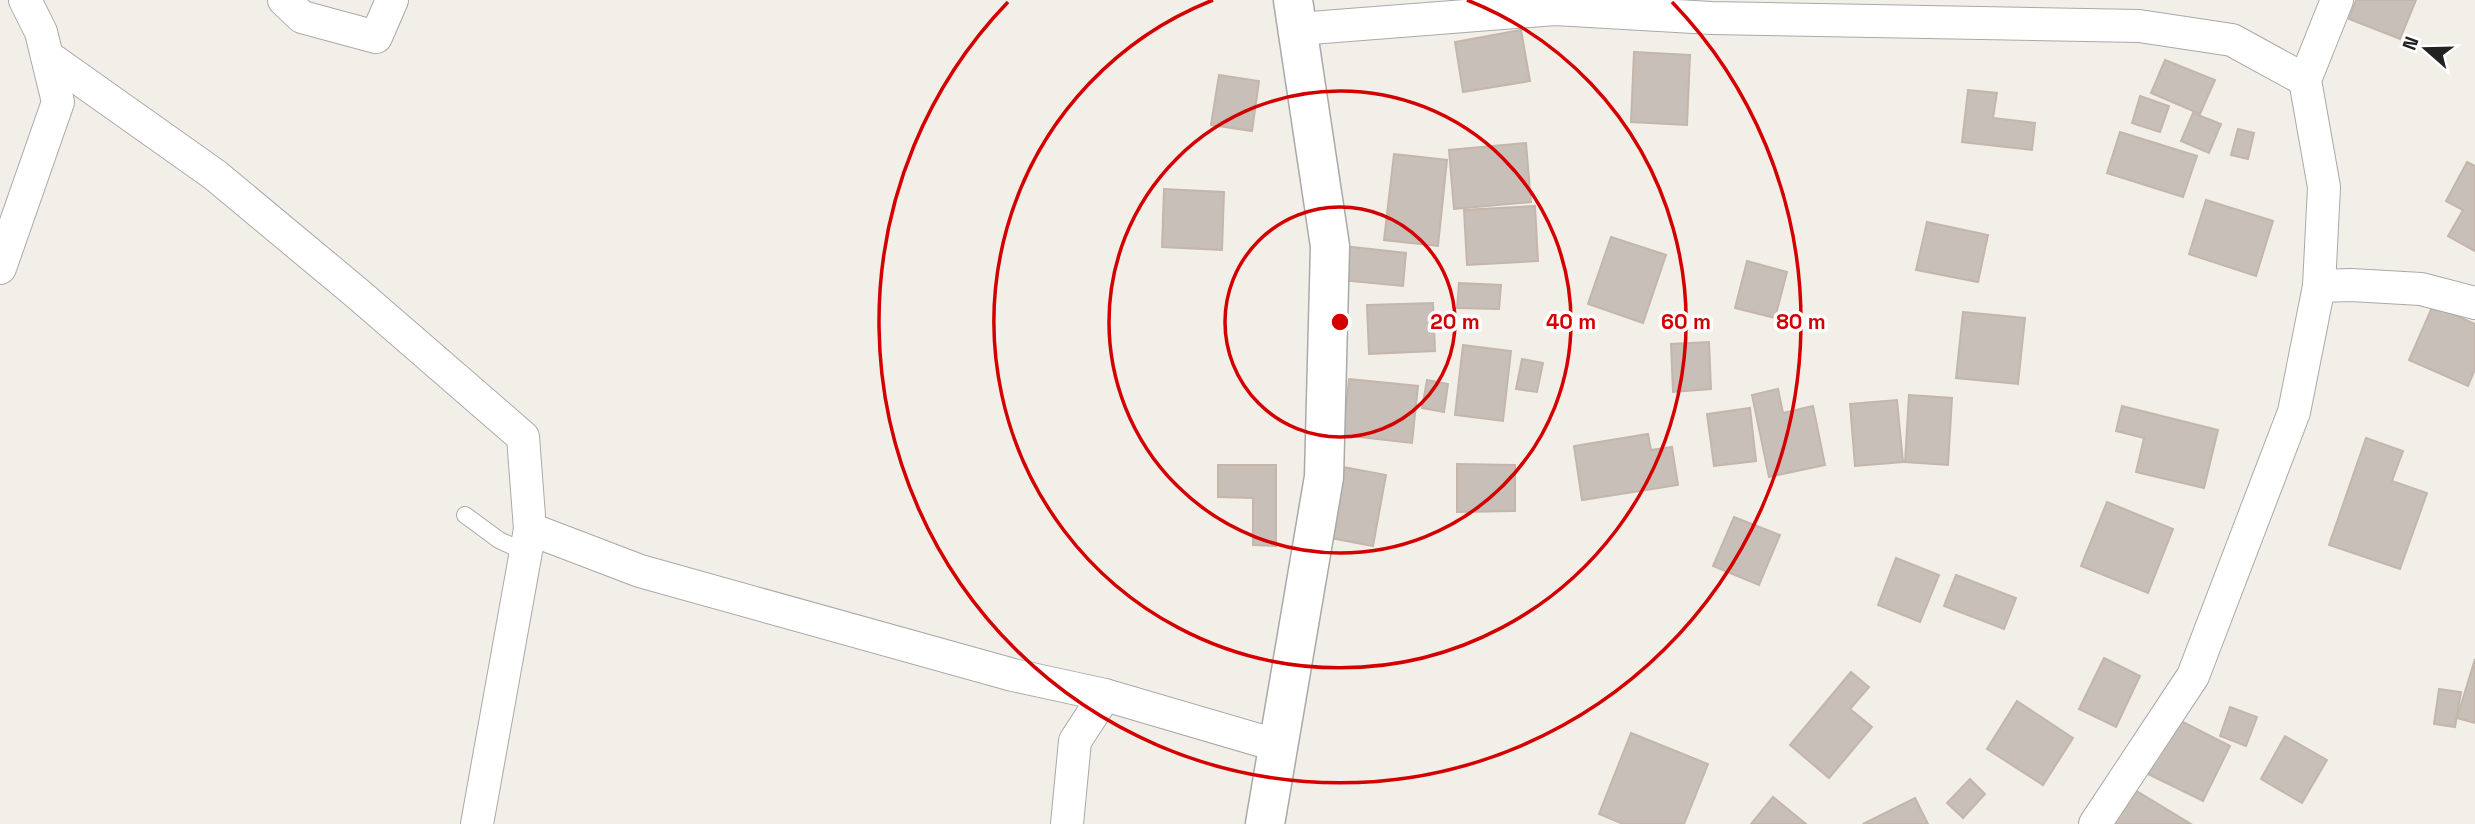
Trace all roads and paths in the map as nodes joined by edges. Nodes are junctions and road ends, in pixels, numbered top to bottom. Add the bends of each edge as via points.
1 (25, 0) edge
2 (284, 0) edge
3 (392, 0) edge
4 (2337, 0) edge
5 (1295, 14) edge
6 (47, 56) junction
7 (2305, 80) junction
8 (0, 268) edge
9 (2319, 286) junction
10 (2475, 303) edge
11 (465, 515) dead end
12 (527, 541) junction
13 (1105, 695) junction
14 (1279, 746) junction
15 (477, 824) edge
16 (1067, 824) edge
17 (1265, 824) edge
18 (2095, 824) edge

1 - 6 street
2 - 3 street via 302,17 376,37
4 - 7 street
5 - 7 street via 1555,9 1711,18 2139,26 2232,40
5 - 14 street via 1330,246 1324,477
6 - 8 street via 58,102
6 - 12 street via 215,175 523,437
7 - 9 street via 2324,187
9 - 10 street via 2421,289
9 - 18 street via 2294,411 2193,676
11 - 12 lane via 499,540
12 - 13 street via 1013,675
12 - 15 street
13 - 14 street
13 - 16 street via 1075,741
14 - 17 street

